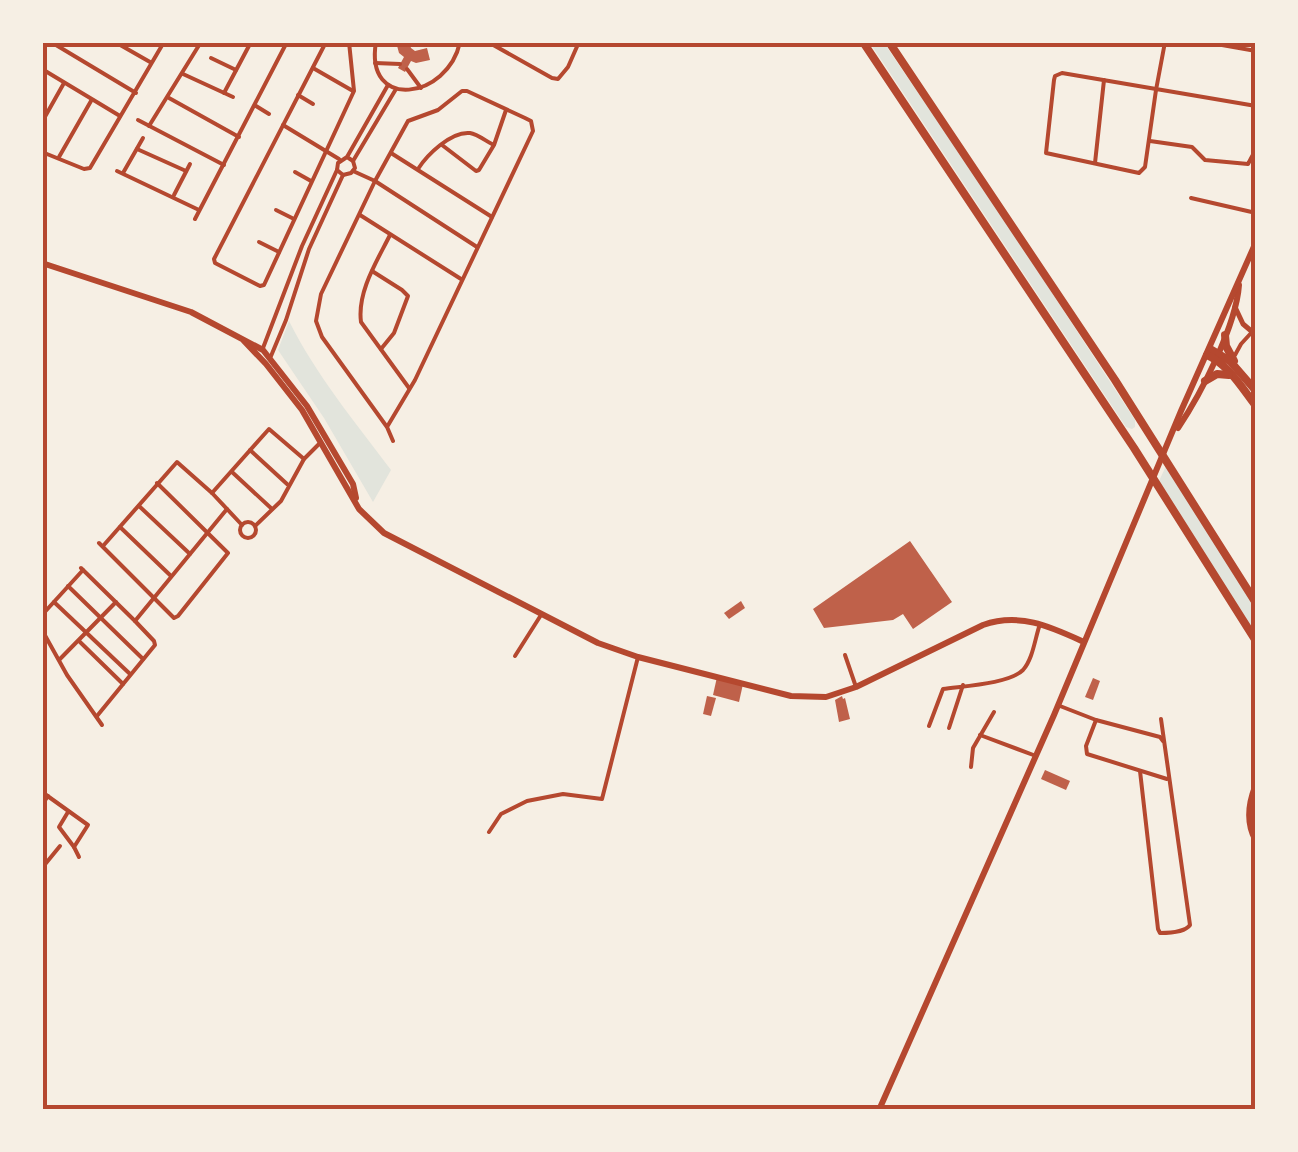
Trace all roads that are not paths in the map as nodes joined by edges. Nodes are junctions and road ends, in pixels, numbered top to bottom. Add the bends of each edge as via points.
1 (51, 42) edge
2 (115, 42) edge
3 (164, 42) edge
4 (201, 42) edge
5 (240, 42) edge
6 (287, 42) edge
7 (326, 42) edge
8 (349, 42) edge
9 (376, 42) edge
10 (460, 42) edge
11 (488, 42) edge
12 (578, 42) edge
13 (863, 42) edge
14 (889, 42) edge
15 (1165, 42) edge
16 (1205, 42) edge
17 (250, 45) edge
18 (1256, 51) edge
19 (211, 58) dead end
20 (152, 63) junction
21 (375, 63) junction
22 (400, 64) dead end
23 (313, 68) junction
24 (406, 69) dead end
25 (42, 70) edge
26 (236, 70) junction
27 (183, 74) junction
28 (1104, 80) junction
29 (64, 83) junction
30 (388, 86) junction
31 (396, 88) junction
32 (421, 88) junction
33 (1156, 90) junction
34 (136, 92) junction
35 (354, 92) junction
36 (224, 93) junction
37 (298, 94) junction
38 (232, 97) dead end
39 (169, 98) junction
40 (91, 100) junction
41 (313, 104) dead end
42 (254, 105) junction
43 (1256, 106) edge
44 (506, 110) junction
45 (269, 114) dead end
46 (121, 117) junction
47 (138, 120) dead end
48 (42, 122) edge
49 (283, 124) junction
50 (150, 126) junction
51 (239, 137) junction
52 (143, 138) dead end
53 (1150, 140) junction
54 (494, 145) junction
55 (442, 146) junction
56 (137, 149) junction
57 (1256, 149) edge
58 (326, 150) junction
59 (42, 152) edge
60 (391, 153) junction
61 (58, 157) junction
62 (350, 159) junction
63 (340, 160) junction
64 (190, 164) dead end
65 (1095, 164) junction
66 (224, 166) junction
67 (418, 169) junction
68 (337, 170) junction
69 (186, 172) junction
70 (295, 172) dead end
71 (353, 172) junction
72 (343, 175) junction
73 (311, 181) junction
74 (375, 181) junction
75 (174, 196) junction
76 (1191, 198) dead end
77 (199, 210) junction
78 (276, 210) dead end
79 (1256, 214) edge
80 (360, 215) junction
81 (492, 217) junction
82 (194, 218) dead end
83 (294, 219) junction
84 (390, 234) junction
85 (258, 242) dead end
86 (1256, 242) edge
87 (478, 247) junction
88 (278, 252) junction
89 (42, 262) edge
90 (372, 271) junction
91 (462, 279) junction
92 (287, 288) junction
93 (294, 291) junction
94 (1231, 305) junction
95 (270, 331) junction
96 (1254, 334) edge
97 (280, 335) junction
98 (1225, 335) junction
99 (381, 349) junction
100 (261, 353) junction
101 (1212, 354) junction
102 (1234, 360) junction
103 (268, 361) junction
104 (1237, 376) junction
105 (1206, 381) junction
106 (410, 388) junction
107 (1256, 390) edge
108 (1256, 406) edge
109 (387, 427) junction
110 (1171, 438) junction
111 (323, 441) junction
112 (393, 441) dead end
113 (250, 450) junction
114 (304, 459) junction
115 (232, 472) junction
116 (157, 483) junction
117 (289, 485) junction
118 (212, 493) junction
119 (139, 506) junction
120 (272, 509) junction
121 (228, 510) junction
122 (242, 525) junction
123 (254, 526) junction
124 (120, 527) junction
125 (208, 534) junction
126 (191, 556) junction
127 (172, 577) junction
128 (68, 586) junction
129 (154, 599) junction
130 (54, 602) junction
131 (116, 602) junction
132 (1256, 603) edge
133 (42, 614) edge
134 (542, 615) junction
135 (101, 618) junction
136 (136, 621) junction
137 (1040, 624) junction
138 (42, 630) edge
139 (86, 632) junction
140 (1254, 640) edge
141 (78, 641) junction
142 (1084, 642) junction
143 (844, 655) dead end
144 (514, 656) dead end
145 (638, 657) junction
146 (143, 659) junction
147 (59, 660) junction
148 (131, 675) junction
149 (124, 684) junction
150 (963, 685) junction
151 (856, 688) junction
152 (1058, 706) junction
153 (994, 712) dead end
154 (97, 716) junction
155 (1161, 719) dead end
156 (1096, 720) junction
157 (102, 724) dead end
158 (929, 726) dead end
159 (949, 728) dead end
160 (980, 735) junction
161 (1164, 740) junction
162 (1036, 756) junction
163 (972, 766) dead end
164 (1140, 771) junction
165 (1168, 779) junction
166 (1254, 793) edge
167 (45, 794) edge
168 (42, 806) edge
169 (68, 812) junction
170 (93, 818) dead end
171 (88, 825) junction
172 (489, 832) dead end
173 (1256, 839) edge
174 (60, 846) dead end
175 (74, 847) junction
176 (42, 849) edge
177 (79, 857) dead end
178 (50, 859) junction
179 (42, 868) edge
180 (879, 1110) edge

1 - 34 street
2 - 20 street
3 - 20 street
4 - 27 street
5 - 17 street
6 - 42 street
7 - 23 street
8 - 35 street
9 - 21 street
10 - 32 street via 447,70
11 - 12 street via 558,79
13 - 140 highway
14 - 132 highway
15 - 33 street
16 - 18 street
17 - 26 street
19 - 26 street
20 - 34 street
21 - 22 street
21 - 30 street
23 - 35 street
23 - 37 street
24 - 32 street
25 - 29 street
26 - 36 street
27 - 36 street
27 - 39 street
28 - 33 street
28 - 65 street
28 - 65 street via 1055,76 1046,143 1048,154
29 - 40 street
29 - 48 street
30 - 31 street
30 - 62 street
31 - 32 street
31 - 62 street
33 - 43 street
33 - 53 street
34 - 46 street
35 - 58 street
36 - 38 street
37 - 41 street
37 - 49 street
39 - 50 street
39 - 51 street
40 - 46 street
40 - 61 street
42 - 45 street
42 - 51 street
44 - 54 street
44 - 60 street via 462,92 408,120
44 - 81 street via 531,121 534,130
46 - 61 street via 88,170
47 - 50 street
49 - 58 street
49 - 88 street via 214,263 264,286
50 - 66 street
51 - 66 street
52 - 56 street
53 - 57 street via 1192,148 1205,160 1248,164
53 - 65 street via 1142,172
54 - 55 street via 471,133
54 - 55 street via 476,170
55 - 67 street via 430,150
56 - 69 street
56 - 75 street via 120,172
58 - 63 street
58 - 73 street
59 - 61 street
60 - 67 street
60 - 74 street
62 - 63 street
62 - 71 street
63 - 68 street
64 - 69 street
66 - 77 street
67 - 81 street
68 - 72 street
68 - 92 street
69 - 75 street
70 - 73 street
71 - 72 street
71 - 74 street
72 - 93 street
73 - 83 street
74 - 80 street
74 - 87 street
75 - 77 street
76 - 79 street
77 - 82 street
78 - 83 street
80 - 84 street
80 - 109 street via 321,294 316,321
81 - 87 street
83 - 88 street
84 - 90 street
84 - 91 street
85 - 88 street
86 - 94 main road
87 - 91 street
89 - 100 main road via 191,312
90 - 99 street via 360,315
90 - 99 street via 408,296
91 - 106 street
92 - 93 street
92 - 95 street
93 - 97 street
94 - 96 street
94 - 98 main road
94 - 101 main road
95 - 97 street
95 - 100 street
96 - 102 street
97 - 103 street
98 - 101 main road
98 - 102 highway
99 - 106 street
100 - 103 main road
101 - 104 highway
101 - 105 main road
101 - 110 main road
102 - 104 highway
103 - 111 main road
104 - 105 highway via 1217,374
104 - 107 highway
104 - 108 highway
105 - 110 main road
106 - 109 street
109 - 112 street
110 - 142 main road
111 - 114 street
111 - 134 main road via 359,509 384,533
113 - 114 street via 271,429
113 - 115 street
113 - 117 street
114 - 117 street
115 - 118 street
115 - 120 street
116 - 118 street via 177,462
116 - 119 street
116 - 125 street
117 - 120 street
118 - 121 street
119 - 124 street
119 - 126 street
120 - 123 street
121 - 122 street
121 - 125 street
122 - 123 street
122 - 123 street via 245,538 254,536
124 - 127 street
124 - 129 street via 101,545
125 - 126 street
125 - 129 street via 228,553 176,618
126 - 127 street
127 - 129 street
128 - 130 street
128 - 131 street via 82,569
128 - 135 street
129 - 136 street
130 - 133 street
130 - 139 street
131 - 135 street
131 - 136 street
134 - 144 street
134 - 145 main road
135 - 139 street
135 - 146 street
136 - 146 street via 156,643
137 - 142 main road
137 - 150 street via 1020,674
137 - 151 main road via 989,622
138 - 147 street
139 - 141 street
139 - 148 street
141 - 147 street
141 - 149 street
142 - 152 main road
143 - 151 street
145 - 151 main road via 791,696 826,697
145 - 172 street via 602,799 563,794 527,802 501,814
146 - 148 street
147 - 154 street
148 - 149 street
149 - 154 street
150 - 158 street via 943,688
150 - 159 street
152 - 156 street
152 - 162 main road
153 - 160 street
154 - 157 street
155 - 161 street
156 - 161 street
156 - 164 street via 1087,754
160 - 162 street
160 - 163 street
161 - 165 street
162 - 180 main road
164 - 165 street
164 - 165 street via 1158,929 1165,933 1190,925
166 - 173 highway via 1250,826
167 - 168 street
167 - 169 street
169 - 171 street
169 - 175 street via 59,828
170 - 171 street
171 - 175 street
174 - 178 street
175 - 177 street
176 - 178 street
178 - 179 street

